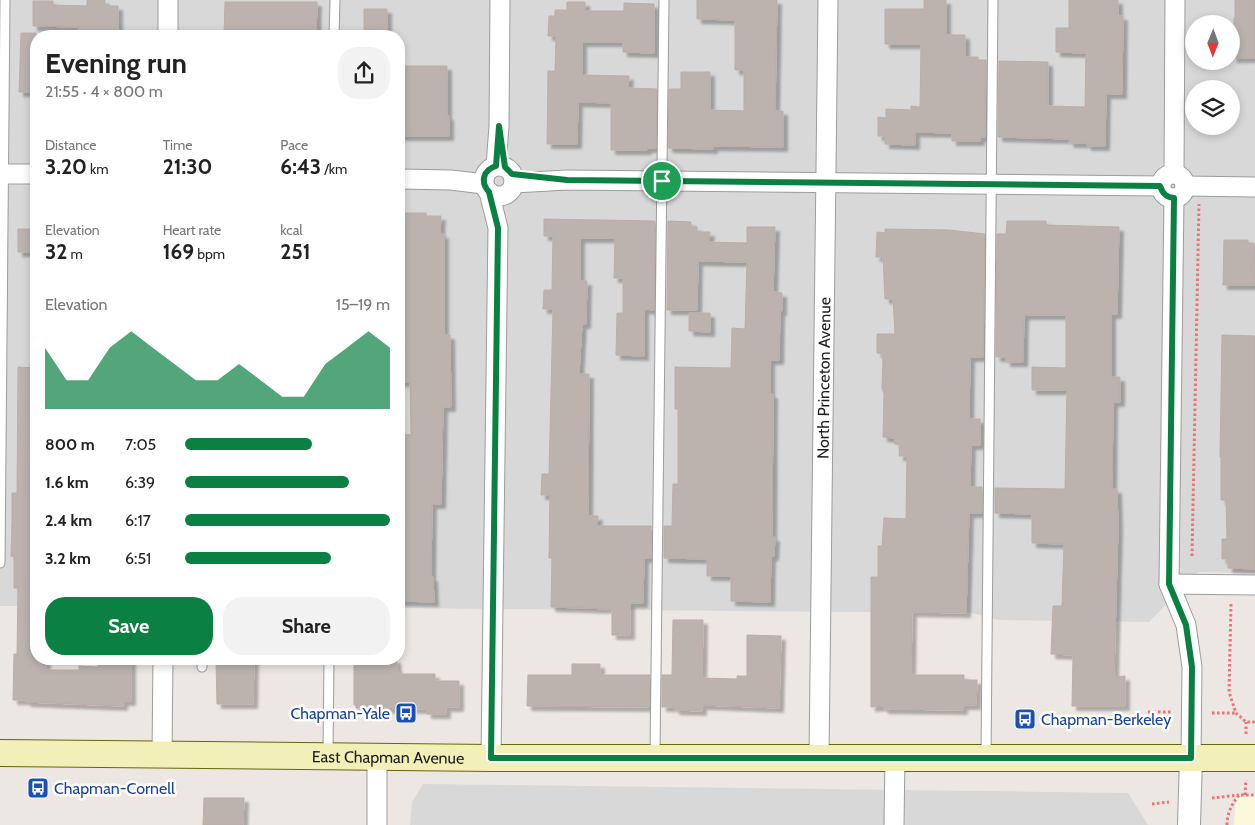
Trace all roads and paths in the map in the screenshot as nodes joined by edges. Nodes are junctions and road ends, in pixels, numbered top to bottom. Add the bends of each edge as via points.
1 (5, 0) edge
2 (168, 0) edge
3 (334, 0) edge
4 (500, 0) edge
5 (664, 0) edge
6 (828, 0) edge
7 (993, 0) edge
8 (1175, 0) edge
9 (168, 30) edge
10 (334, 30) edge
11 (2, 174) edge
12 (30, 174) edge
13 (405, 179) edge
14 (499, 179) junction
15 (662, 181) junction
16 (827, 182) junction
17 (990, 184) junction
18 (1178, 186) junction
19 (1255, 187) edge
20 (0, 563) edge
21 (1169, 584) junction
22 (1211, 585) junction
23 (1255, 585) edge
24 (163, 665) edge
25 (329, 665) edge
26 (1255, 722) edge
27 (0, 753) edge
28 (162, 754) junction
29 (328, 757) junction
30 (377, 757) junction
31 (655, 757) junction
32 (819, 757) junction
33 (986, 757) junction
34 (491, 758) junction
35 (895, 758) junction
36 (1191, 758) junction
37 (1255, 758) edge
38 (1255, 795) edge
39 (377, 825) edge
40 (894, 825) edge
41 (1189, 825) edge
42 (1227, 825) edge

1 - 11 lane
2 - 9 street
3 - 10 lane
4 - 14 street
5 - 15 lane
6 - 16 street, North Princeton Avenue
7 - 17 lane
8 - 18 street
11 - 12 street
11 - 20 lane
13 - 14 street
14 - 15 street
14 - 34 street
15 - 16 street
15 - 31 lane
16 - 17 street
16 - 32 street, North Princeton Avenue
17 - 18 street
17 - 33 lane
18 - 19 street
18 - 21 street
18 - 22 path via 1192,565
21 - 22 street
21 - 36 street via 1186,625 1192,667
22 - 23 street
22 - 26 path via 1231,600 1229,692 1236,713 1246,722
24 - 28 street
25 - 29 lane
27 - 28 main road, East Chapman Avenue
28 - 29 main road, East Chapman Avenue
29 - 30 main road, East Chapman Avenue
30 - 34 main road, East Chapman Avenue
30 - 39 street
31 - 32 main road, East Chapman Avenue
31 - 34 main road, East Chapman Avenue
32 - 35 main road, East Chapman Avenue
33 - 35 main road, East Chapman Avenue
33 - 36 main road, East Chapman Avenue
35 - 40 street
36 - 37 main road, East Chapman Avenue
36 - 41 street
38 - 42 path via 1239,795 1233,802

